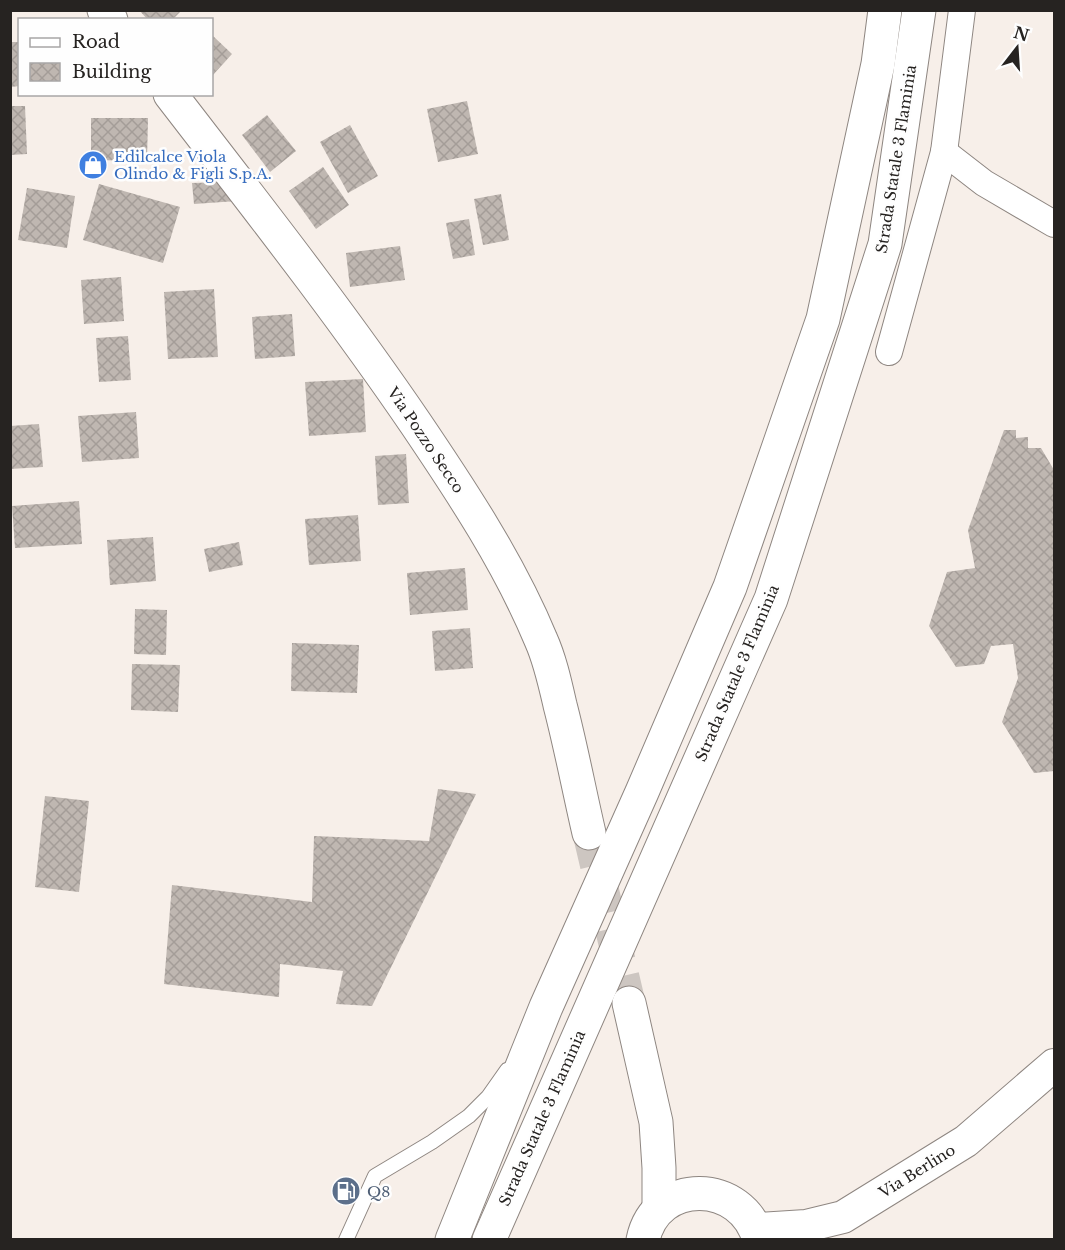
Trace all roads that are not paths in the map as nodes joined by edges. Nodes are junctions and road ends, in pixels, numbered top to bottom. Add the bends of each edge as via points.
1 (885, 10) edge
2 (919, 10) edge
3 (962, 10) edge
4 (172, 96) edge
5 (944, 152) junction
6 (1054, 224) edge
7 (889, 352) dead end
8 (589, 833) tunnel mouth
9 (629, 1003) tunnel mouth
10 (546, 1007) junction
11 (1054, 1065) edge
12 (656, 1122) junction
13 (704, 1192) junction
14 (646, 1230) edge
15 (758, 1234) edge
16 (346, 1239) edge
17 (452, 1239) edge
18 (489, 1239) edge

1 - 10 main road via 878,64 823,319 730,587
2 - 18 main road, Strada Statale 3 Flaminia via 885,244 771,599
3 - 5 street
4 - 8 main road, Via Pozzo Secco via 370,356 451,476 497,553 521,597 552,672
5 - 6 street via 984,183
5 - 7 street
9 - 12 main road
10 - 16 lane via 507,1071 469,1116 375,1176
10 - 17 main road
11 - 15 street, Via Berlino via 966,1141 843,1217
12 - 13 main road via 672,1153
12 - 14 main road via 659,1168
13 - 14 main road via 673,1200
13 - 15 main road via 738,1205

